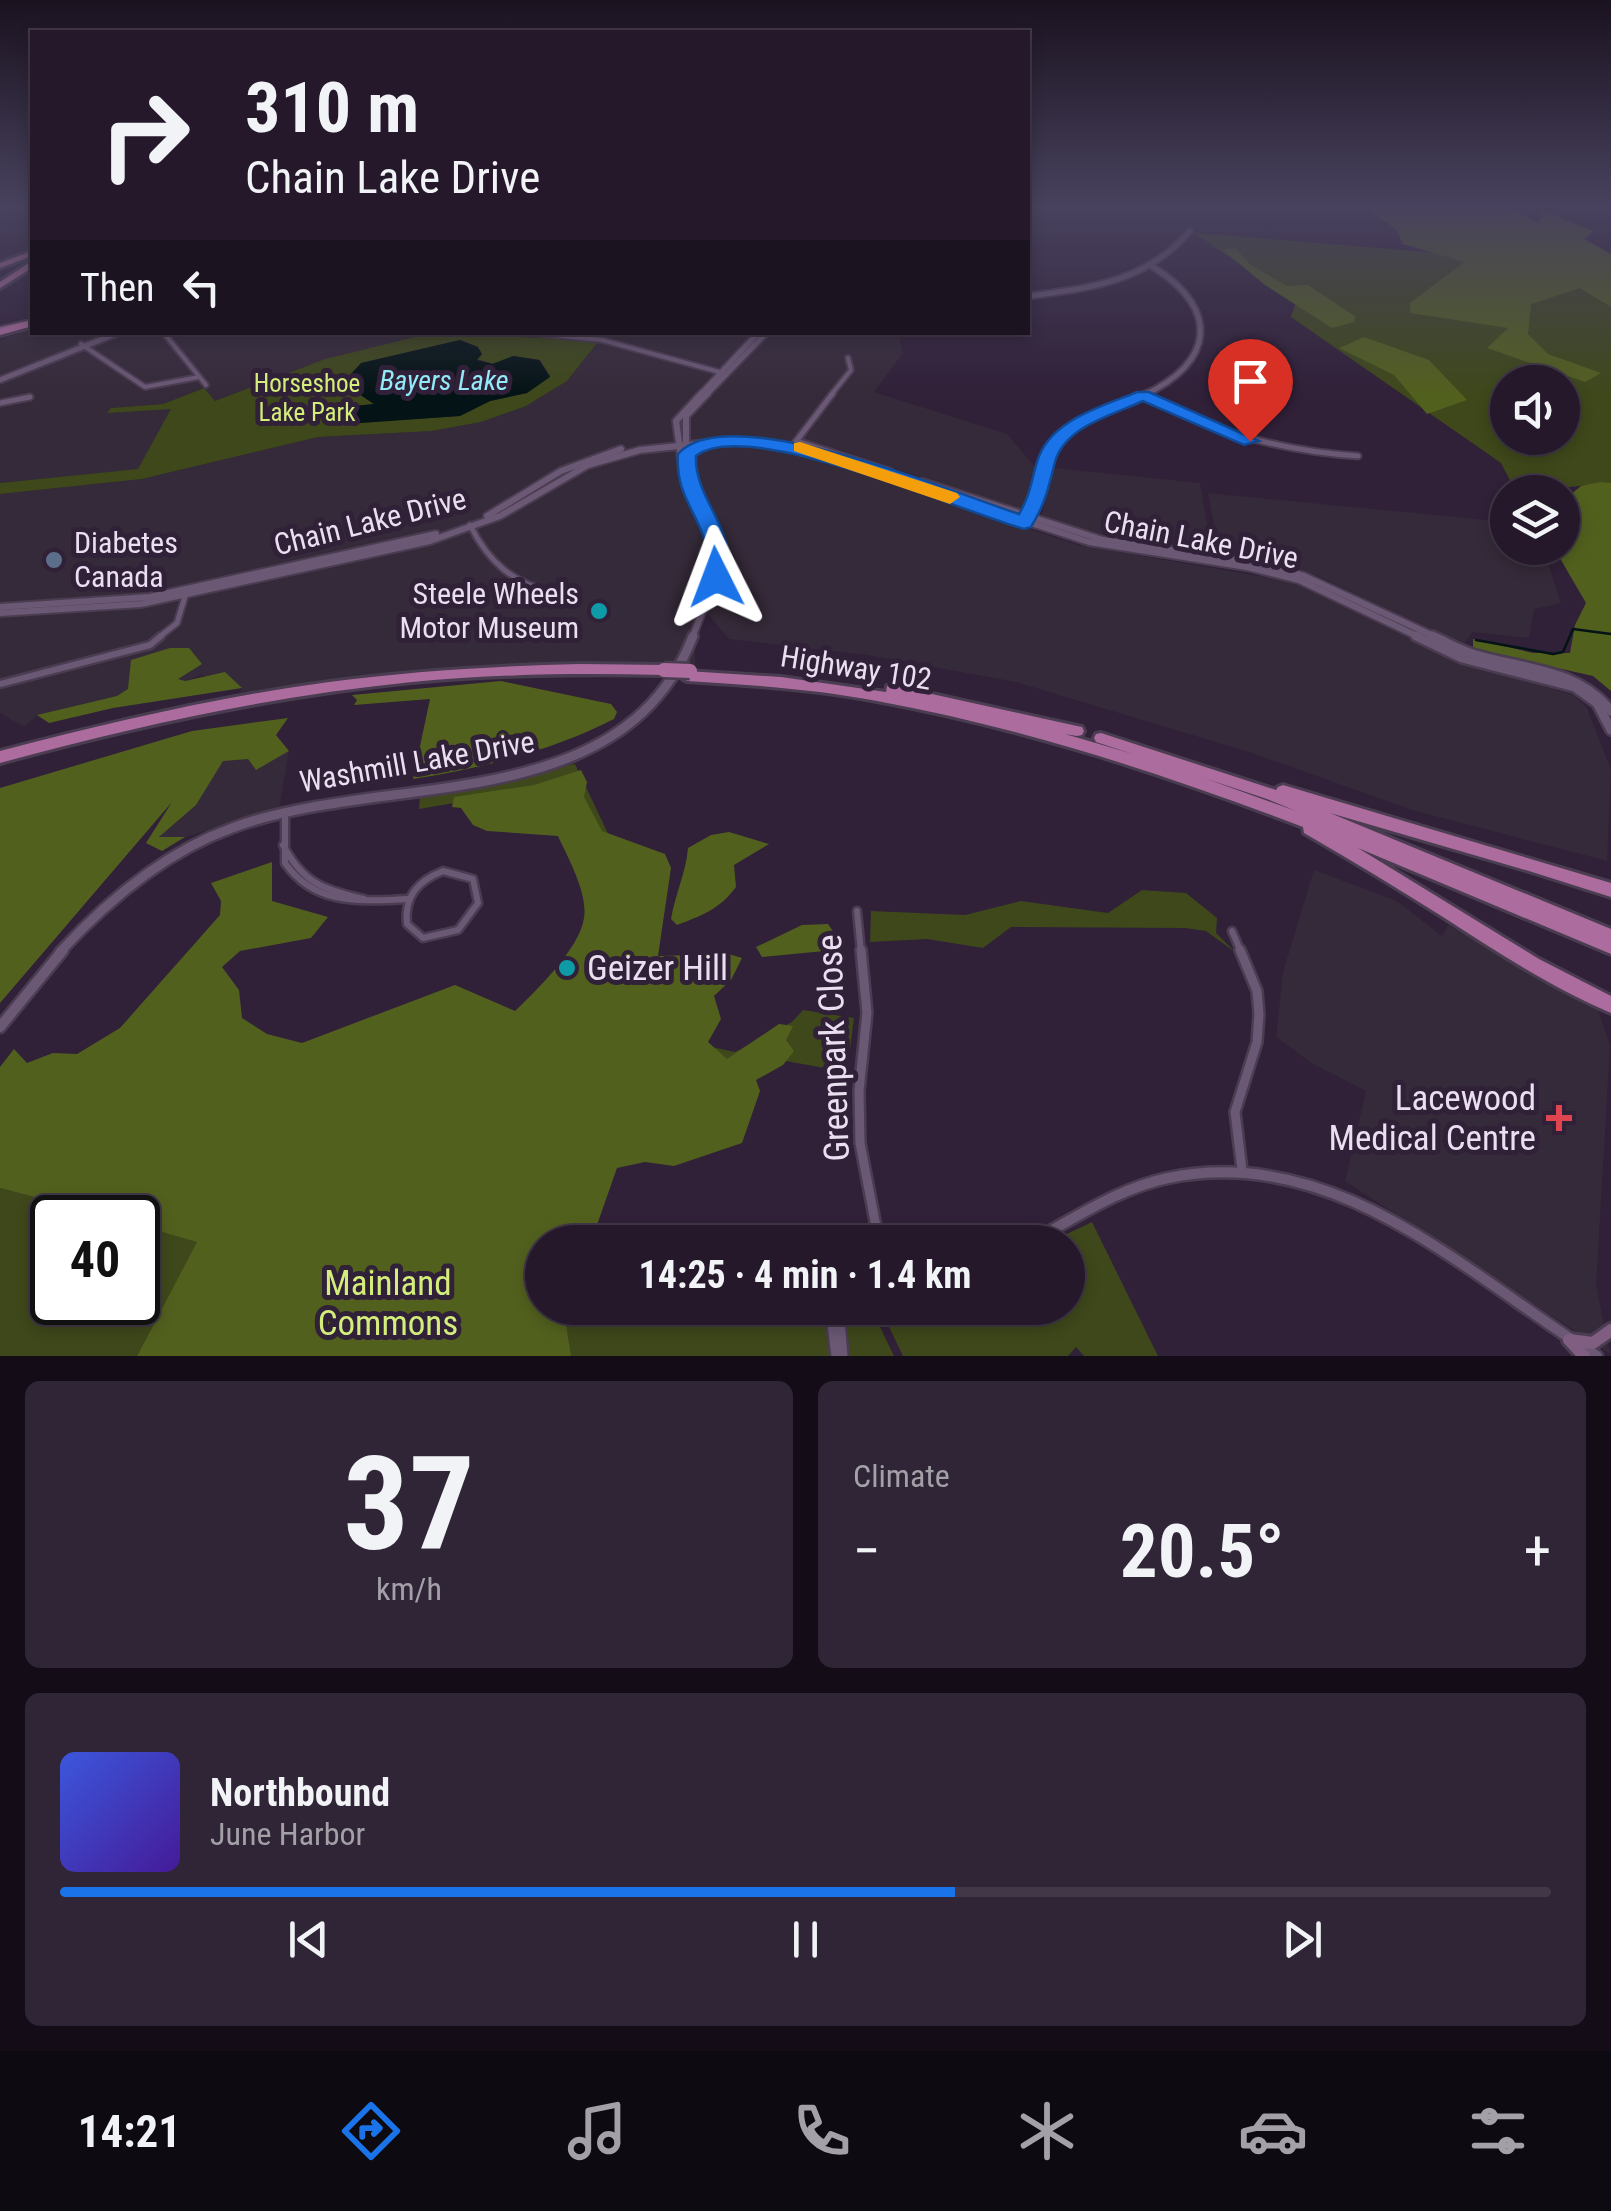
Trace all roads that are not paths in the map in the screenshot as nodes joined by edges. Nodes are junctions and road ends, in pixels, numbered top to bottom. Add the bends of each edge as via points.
1 (26, 269) edge
2 (1148, 269) edge
3 (1156, 269) edge
4 (0, 285) edge
5 (1030, 294) edge
6 (30, 324) edge
7 (0, 330) edge
8 (105, 335) edge
9 (111, 335) edge
10 (165, 335) edge
11 (551, 335) edge
12 (589, 335) edge
13 (756, 335) edge
14 (764, 335) edge
15 (83, 345) junction
16 (848, 358) dead end
17 (723, 370) junction
18 (200, 377) junction
19 (0, 378) edge
20 (206, 385) dead end
21 (1143, 395) junction
22 (30, 397) dead end
23 (0, 403) edge
24 (681, 443) junction
25 (700, 443) junction
26 (795, 443) junction
27 (1358, 456) dead end
28 (686, 458) junction
29 (686, 476) junction
30 (1025, 520) junction
31 (470, 526) junction
32 (187, 592) junction
33 (554, 592) dead end
34 (0, 610) edge
35 (689, 674) junction
36 (0, 684) edge
37 (1611, 711) edge
38 (1028, 717) junction
39 (1611, 730) edge
40 (1092, 744) junction
41 (0, 760) edge
42 (286, 811) junction
43 (1611, 890) edge
44 (407, 899) junction
45 (857, 911) dead end
46 (1232, 930) dead end
47 (1605, 939) edge
48 (1611, 1005) edge
49 (0, 1027) edge
50 (1242, 1170) junction
51 (876, 1225) edge
52 (1066, 1225) edge
53 (834, 1325) edge
54 (839, 1325) edge
55 (1611, 1330) edge
56 (1569, 1340) junction
57 (840, 1356) edge
58 (1584, 1356) edge
59 (1597, 1356) edge

1 - 4 highway
2 - 5 street via 1112,284
3 - 21 street via 1190,299 1202,337 1185,370
6 - 7 highway
8 - 15 street
9 - 15 street
10 - 18 street
11 - 17 street via 606,341
12 - 17 street
13 - 17 street
14 - 17 street
15 - 18 street via 144,390
15 - 19 street
16 - 26 street via 851,370
17 - 24 street via 678,416
18 - 20 street
21 - 27 street via 1250,441
21 - 30 street via 1058,438
22 - 23 street
24 - 25 street, Chain Lake Drive
24 - 26 street, Chain Lake Drive via 746,435
24 - 28 street, Washmill Lake Drive
24 - 29 street, Washmill Lake Drive
24 - 31 street, Chain Lake Drive via 575,467
25 - 26 street, Chain Lake Drive
25 - 28 street
26 - 30 street, Chain Lake Drive
28 - 29 street, Washmill Lake Drive
29 - 42 street, Washmill Lake Drive via 716,536 719,564 679,668 639,720 610,740 548,765
30 - 37 street, Chain Lake Drive via 1292,572 1471,654 1566,676 1590,687
30 - 39 street, Chain Lake Drive via 1123,550 1287,576 1462,658 1564,682 1592,698
31 - 32 street, Chain Lake Drive
31 - 33 street via 501,572
32 - 34 street, Chain Lake Drive via 130,606
32 - 36 street via 177,622 150,645
35 - 38 highway, Highway 102 via 782,675
35 - 40 highway, Highway 102 via 874,695
35 - 41 highway, Highway 102, bridge via 474,677 364,688
38 - 43 highway
38 - 47 highway, Highway 102 via 1270,794
40 - 47 highway, Highway 102 via 1268,804
40 - 48 highway via 1275,812
42 - 44 street via 283,845 290,874 308,891 358,902
42 - 49 street, Washmill Lake Drive via 209,837 134,882 62,946
44 - 44 street via 406,924 435,939 460,930 479,898 473,879 455,870 432,875
45 - 51 street, Greenpark Close via 867,1013 860,1143
46 - 50 street via 1257,991 1259,1014 1236,1112
50 - 52 street via 1162,1179
50 - 56 street via 1304,1180 1380,1211
53 - 57 street
54 - 57 street
55 - 56 main road via 1593,1343
56 - 58 main road
56 - 59 street

